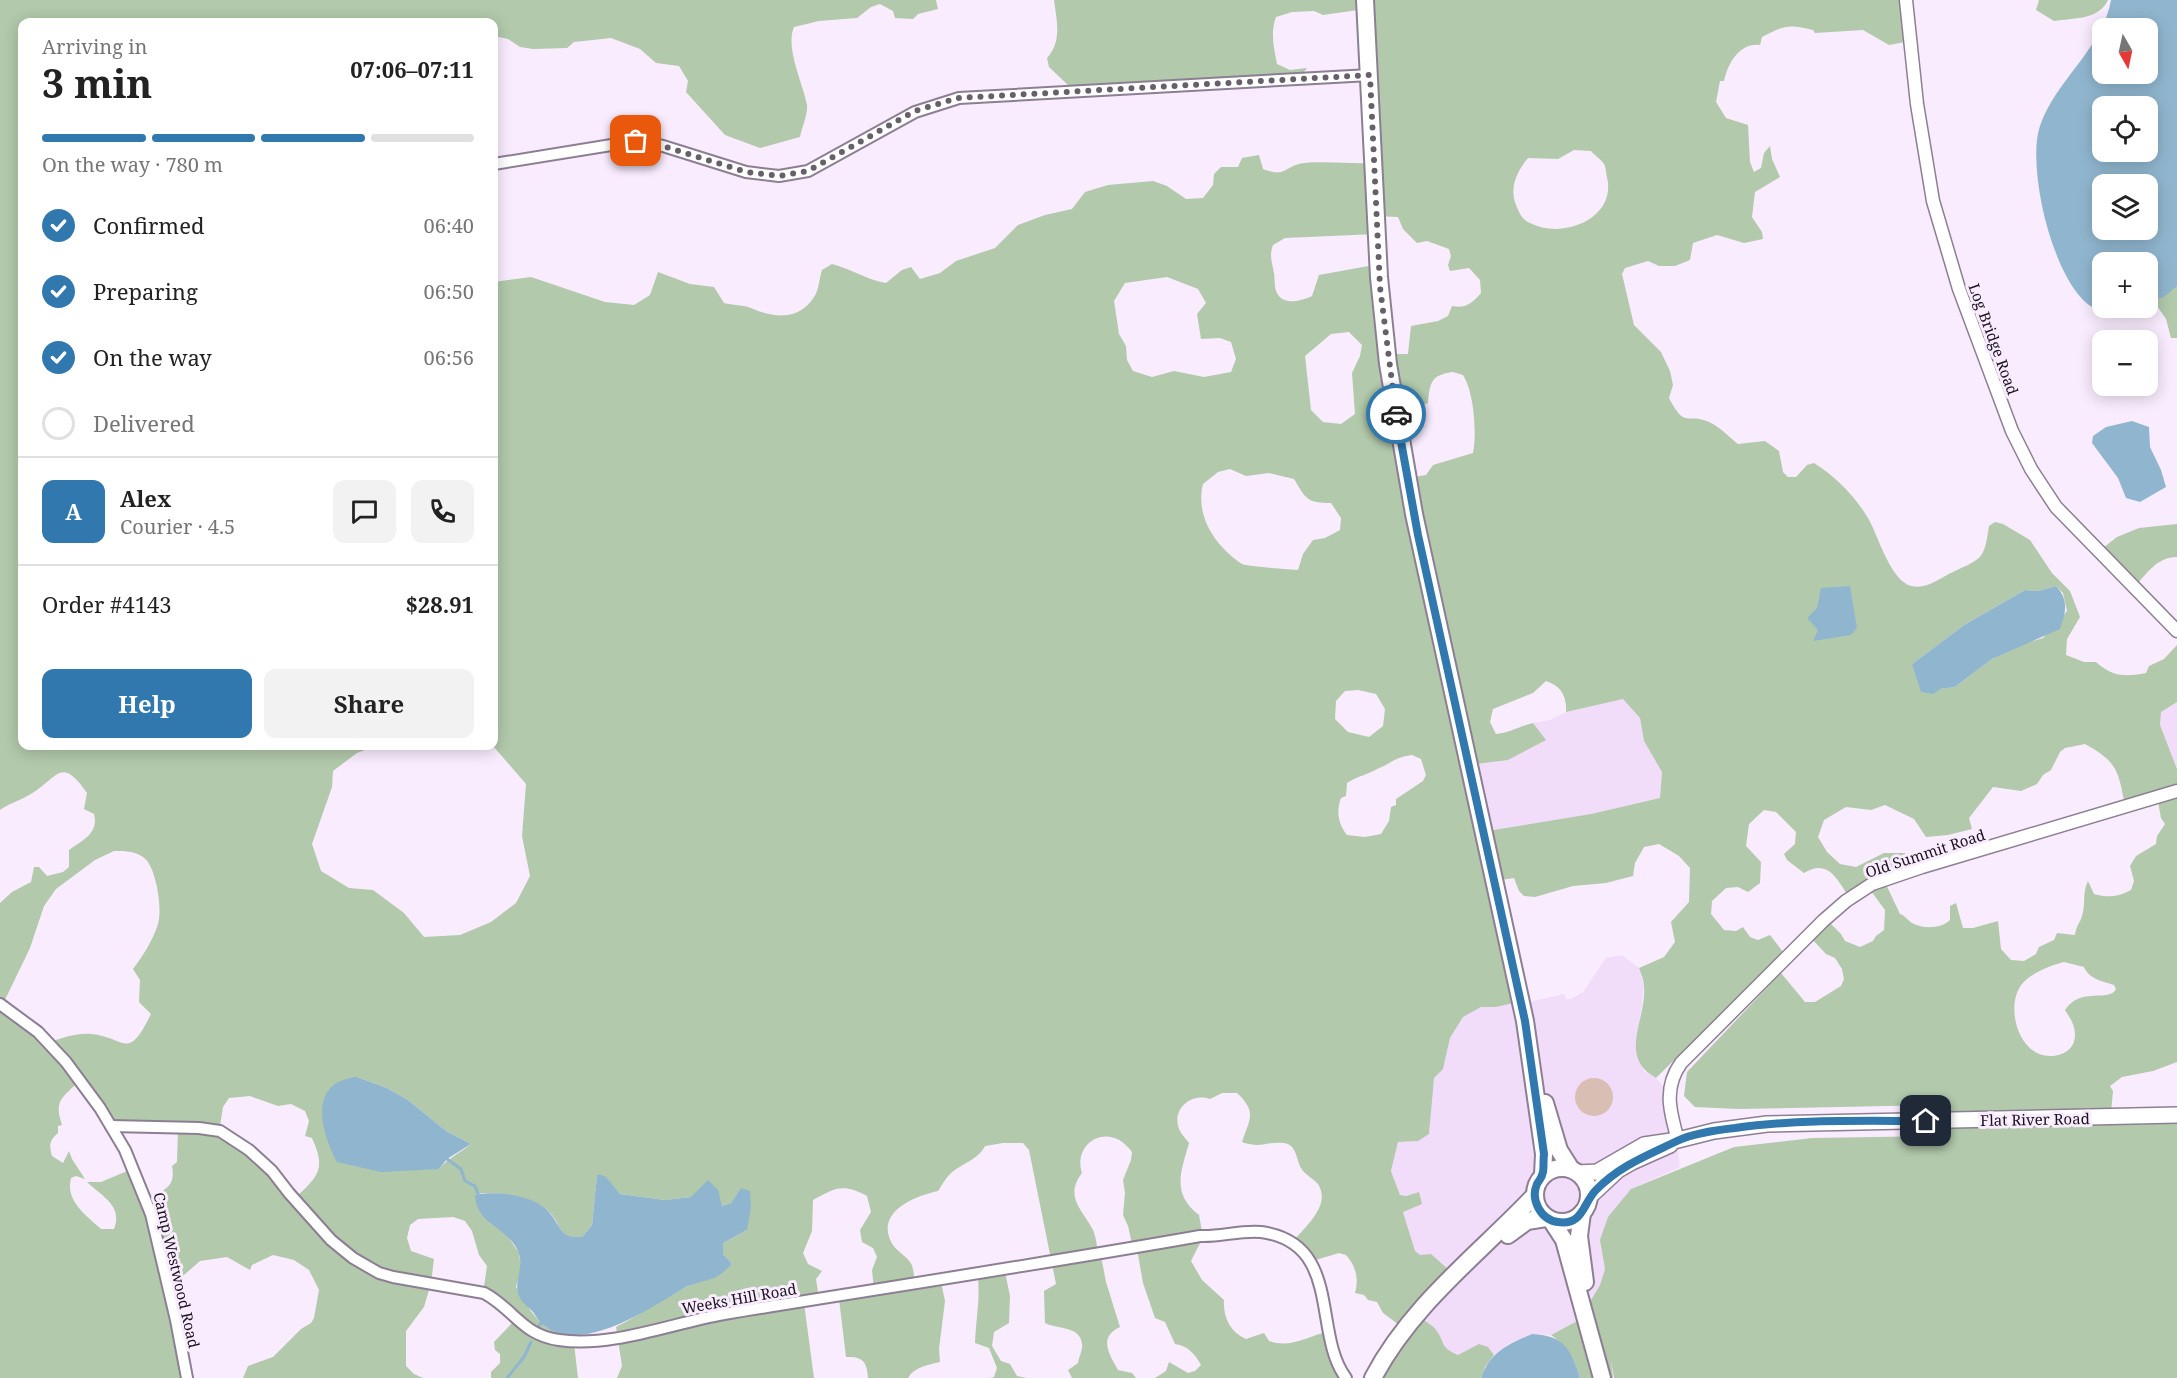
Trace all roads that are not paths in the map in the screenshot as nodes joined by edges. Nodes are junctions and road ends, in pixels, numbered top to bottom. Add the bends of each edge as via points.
1 (1365, 0) edge
2 (1906, 0) edge
3 (1370, 75) junction
4 (498, 163) edge
5 (2177, 632) edge
6 (2177, 791) edge
7 (0, 1004) edge
8 (1530, 1053) junction
9 (2177, 1115) edge
10 (111, 1126) junction
11 (1678, 1140) junction
12 (1574, 1171) junction
13 (1543, 1175) junction
14 (1534, 1196) junction
15 (1589, 1197) junction
16 (1582, 1213) junction
17 (1548, 1219) junction
18 (1449, 1278) junction
19 (1593, 1339) junction
20 (187, 1378) edge
21 (1346, 1378) edge
22 (1373, 1378) edge
23 (1602, 1378) edge

1 - 3 main road
2 - 5 street, Log Bridge Road via 1933,201 1959,289 2012,431 2056,507
3 - 4 street via 958,98 915,111 808,171 779,176 746,172 636,141
3 - 8 main road via 1380,287 1388,364 1414,514
6 - 11 street, Old Summit Road via 1914,869 1855,894 1681,1063 1669,1090
7 - 10 street, Camp Westwood Road via 45,1039
8 - 12 main road via 1559,1150
8 - 13 main road via 1544,1154
9 - 11 main road, Flat River Road via 1794,1122 1714,1131
10 - 20 street, Camp Westwood Road via 151,1214
10 - 21 street, Weeks Hill Road via 220,1131 272,1171 331,1240 364,1265 393,1277 484,1293 536,1335 573,1342 1200,1236 1263,1233 1287,1240 1313,1268 1324,1300 1333,1349
11 - 12 main road, Flat River Road via 1644,1145 1597,1172
11 - 15 main road, Flat River Road via 1632,1162
12 - 13 main road via 1561,1168
12 - 15 main road via 1588,1188
13 - 14 main road
14 - 17 main road
14 - 18 main road
15 - 16 main road
16 - 17 main road via 1568,1222
16 - 19 main road via 1579,1236
17 - 18 main road via 1527,1221
17 - 19 main road via 1564,1240
18 - 22 main road via 1392,1346
19 - 23 main road

